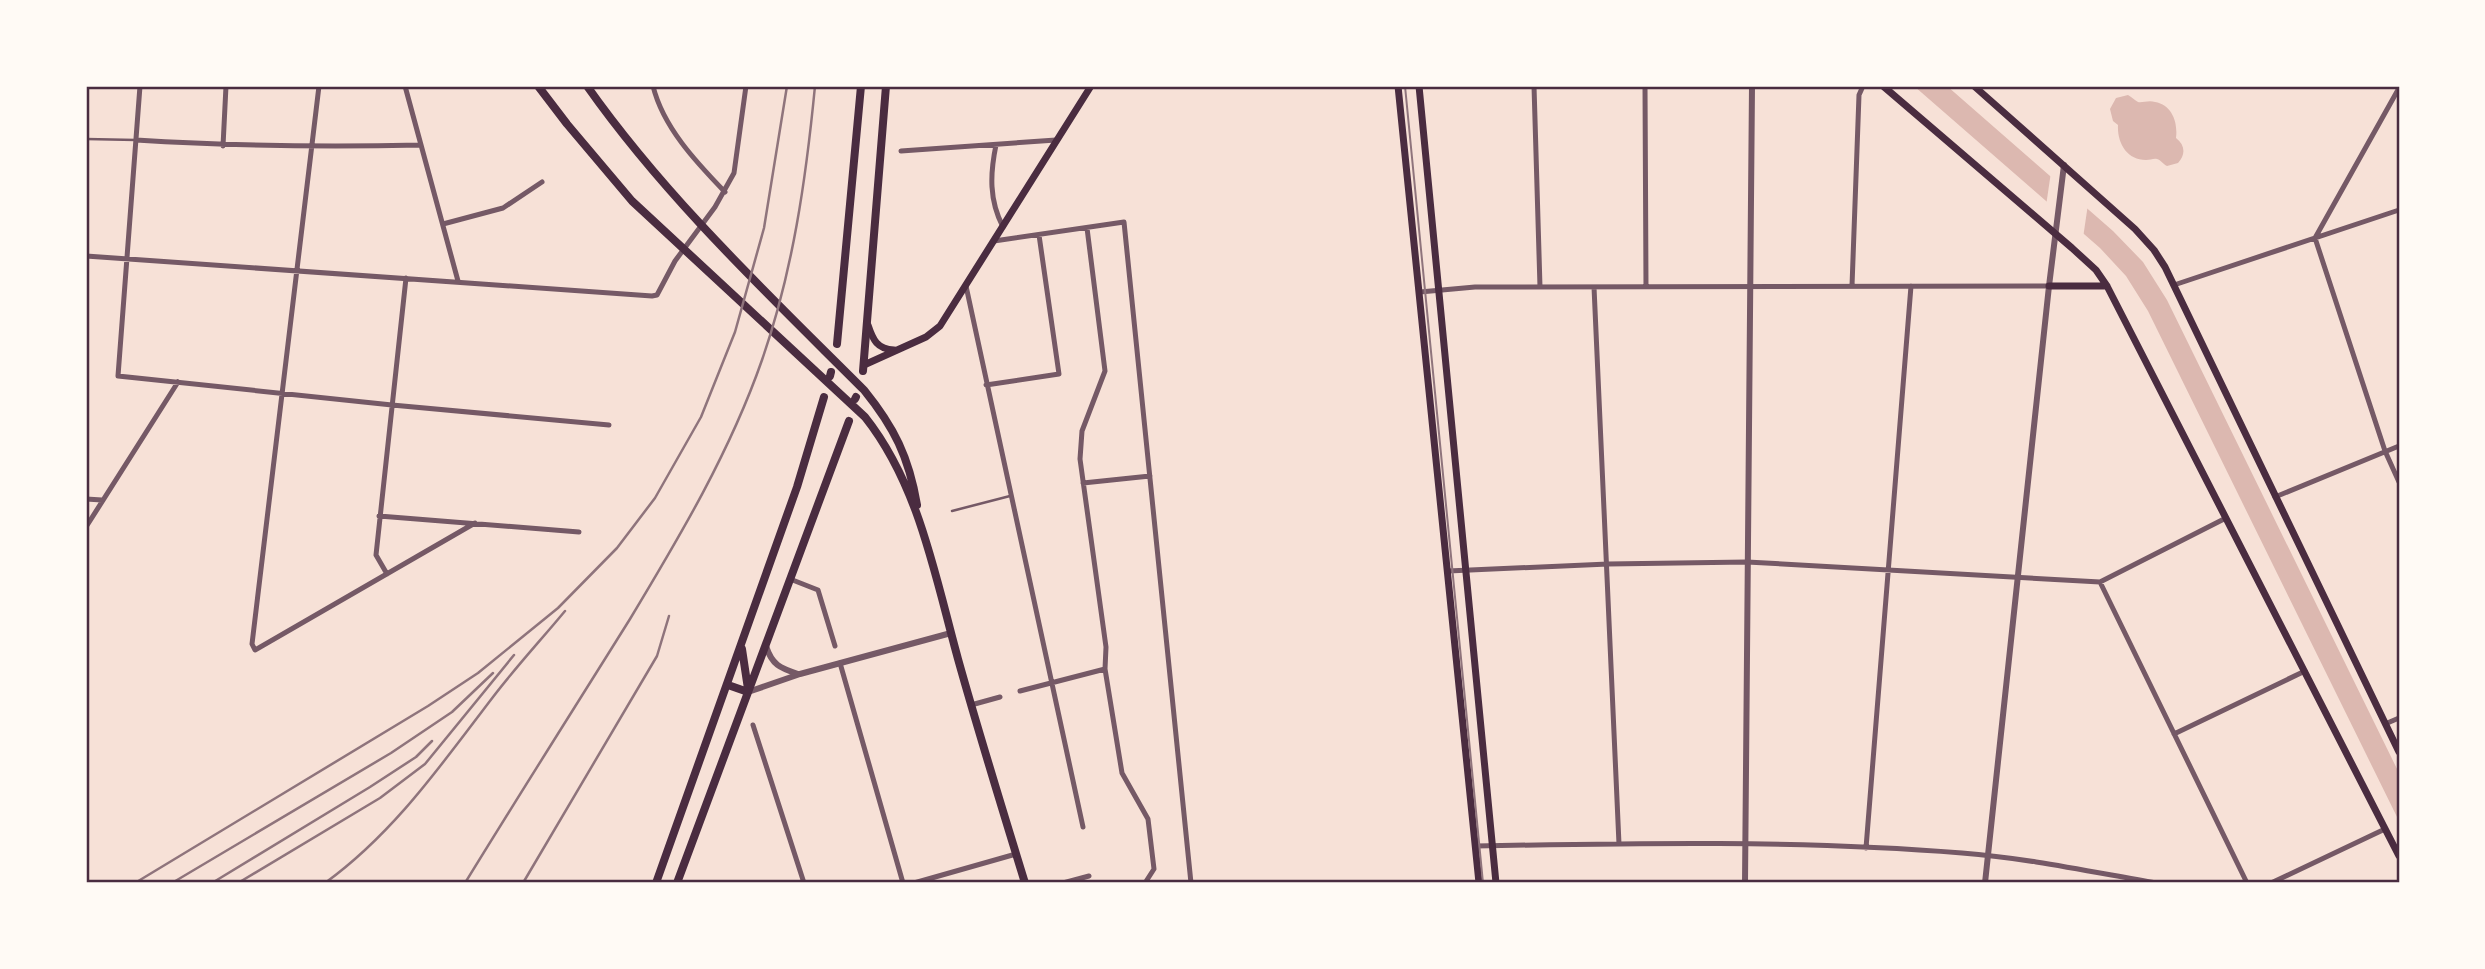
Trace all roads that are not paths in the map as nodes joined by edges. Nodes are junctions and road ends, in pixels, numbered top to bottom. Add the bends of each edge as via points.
1 (140, 86) edge
2 (226, 86) edge
3 (319, 86) edge
4 (405, 86) edge
5 (538, 86) edge
6 (587, 86) edge
7 (653, 86) edge
8 (746, 86) edge
9 (861, 86) edge
10 (886, 86) edge
11 (1091, 86) edge
12 (1398, 86) edge
13 (1419, 86) edge
14 (1534, 86) edge
15 (1645, 86) edge
16 (1752, 86) edge
17 (1863, 86) edge
18 (1883, 86) edge
19 (1974, 86) edge
20 (2399, 88) edge
21 (86, 139) edge
22 (136, 140) junction
23 (1056, 141) junction
24 (421, 145) junction
25 (996, 145) junction
26 (223, 146) junction
27 (311, 148) junction
28 (901, 151) dead end
29 (2064, 165) junction
30 (542, 182) dead end
31 (725, 192) junction
32 (2399, 209) edge
33 (443, 224) junction
34 (1003, 227) junction
35 (1087, 228) junction
36 (1039, 235) junction
37 (2055, 236) junction
38 (2315, 238) junction
39 (994, 242) junction
40 (86, 256) edge
41 (128, 258) junction
42 (296, 270) junction
43 (406, 278) junction
44 (458, 281) junction
45 (2174, 285) junction
46 (966, 286) junction
47 (1751, 286) junction
48 (1852, 286) junction
49 (1911, 286) junction
50 (2049, 286) junction
51 (2107, 286) junction
52 (1540, 287) junction
53 (1594, 287) junction
54 (1646, 287) junction
55 (1438, 290) junction
56 (1420, 292) junction
57 (868, 325) junction
58 (837, 344) dead end
59 (898, 350) junction
60 (864, 368) joint
61 (178, 382) junction
62 (986, 385) junction
63 (282, 393) junction
64 (824, 397) dead end
65 (392, 405) junction
66 (849, 421) dead end
67 (609, 425) dead end
68 (2399, 446) edge
69 (2385, 451) junction
70 (1150, 476) junction
71 (2399, 482) edge
72 (1083, 483) junction
73 (1010, 496) junction
74 (2275, 497) junction
75 (86, 499) edge
76 (102, 500) junction
77 (952, 512) dead end
78 (379, 516) junction
79 (2226, 518) junction
80 (919, 522) junction
81 (475, 523) junction
82 (86, 527) edge
83 (579, 532) dead end
84 (1747, 562) junction
85 (1608, 564) junction
86 (1465, 569) junction
87 (1448, 570) junction
88 (1888, 571) junction
89 (387, 574) junction
90 (2019, 578) junction
91 (790, 579) junction
92 (2100, 582) junction
93 (951, 633) junction
94 (742, 646) junction
95 (766, 646) junction
96 (835, 646) dead end
97 (840, 663) junction
98 (1105, 669) junction
99 (2305, 671) junction
100 (800, 674) junction
101 (1051, 682) junction
102 (728, 685) junction
103 (1020, 691) dead end
104 (748, 692) junction
105 (1000, 697) dead end
106 (971, 705) junction
107 (2399, 718) edge
108 (754, 724) dead end
109 (2385, 724) junction
110 (2174, 734) junction
111 (2399, 752) edge
112 (1083, 827) dead end
113 (2385, 829) junction
114 (1745, 842) junction
115 (1619, 844) junction
116 (1475, 846) junction
117 (1493, 846) junction
118 (1866, 848) junction
119 (1016, 853) junction
120 (1988, 856) junction
121 (2399, 856) edge
122 (1089, 876) dead end
123 (656, 883) edge
124 (677, 883) edge
125 (804, 883) edge
126 (903, 883) edge
127 (914, 883) edge
128 (1025, 883) edge
129 (1063, 883) edge
130 (1145, 883) edge
131 (1191, 883) edge
132 (1479, 883) edge
133 (1496, 883) edge
134 (1745, 883) edge
135 (1985, 883) edge
136 (2156, 883) edge
137 (2247, 883) edge
138 (2271, 883) edge

1 - 22 street
2 - 26 street
3 - 27 street
4 - 24 street
5 - 80 main road via 632,201 864,417 892,456
6 - 80 main road via 686,209 887,418 908,465
7 - 31 street via 672,128
8 - 31 street via 734,173
9 - 58 main road
10 - 57 main road
11 - 23 main road
12 - 56 main road
13 - 55 main road
14 - 52 street
15 - 54 street
16 - 47 street
17 - 48 street
18 - 37 main road
19 - 29 main road
20 - 38 street
21 - 22 lane
22 - 26 street
22 - 41 street
23 - 25 street
23 - 34 main road
24 - 27 street
24 - 33 street
25 - 28 street
25 - 34 street via 991,184
26 - 27 street
27 - 42 street
29 - 37 street
29 - 45 main road via 2154,250
30 - 33 street via 503,208
31 - 44 street via 675,261 657,295
32 - 38 street
33 - 44 street
34 - 39 main road
35 - 36 street
35 - 70 street via 1124,222
35 - 72 street via 1105,370 1082,431
36 - 39 street
36 - 62 street via 1059,374
37 - 50 street
37 - 51 main road via 2096,270
38 - 45 street
38 - 69 street
39 - 46 main road
40 - 41 street
41 - 42 street
41 - 61 street via 118,376
42 - 43 street
42 - 63 street
43 - 44 street
43 - 65 street
45 - 74 main road
46 - 59 main road via 940,326
46 - 62 street
47 - 48 street
47 - 54 street
47 - 84 street
48 - 49 street
49 - 50 street
49 - 88 street
50 - 51 main road
50 - 90 street
51 - 79 main road
52 - 53 street
52 - 55 street
53 - 54 street
53 - 85 street
55 - 56 street
55 - 86 main road
56 - 87 main road
57 - 59 main road via 876,344
57 - 60 main road
59 - 60 main road
61 - 63 street
61 - 76 street
62 - 73 street
63 - 65 street
63 - 89 street via 251,639 255,650
64 - 94 main road
65 - 67 street
65 - 78 street
66 - 91 main road
68 - 69 street
69 - 71 street
69 - 74 street
70 - 72 street
70 - 131 street
72 - 98 street
73 - 77 lane
73 - 101 street
74 - 109 main road
75 - 76 street
76 - 82 street
78 - 81 street
78 - 89 street via 376,555
79 - 92 street
79 - 99 main road
80 - 93 main road
81 - 83 street
81 - 89 street
84 - 85 street
84 - 88 street
84 - 114 street
85 - 86 street
85 - 115 street
86 - 87 street
86 - 117 main road
87 - 116 main road
88 - 90 street
88 - 118 street
90 - 92 street
90 - 120 street
91 - 95 main road
91 - 96 street via 818,590
92 - 110 street
93 - 97 street
93 - 106 main road
94 - 102 main road
94 - 104 main road
95 - 100 street via 775,666
95 - 104 main road
97 - 100 street
97 - 126 street
98 - 101 street
98 - 130 street via 1122,773 1148,819 1154,869
99 - 110 street
99 - 113 main road
100 - 104 street
101 - 103 street
101 - 112 street
102 - 104 main road
102 - 123 main road
104 - 124 main road
105 - 106 street
106 - 119 main road
107 - 109 street
108 - 125 street
109 - 111 main road
110 - 137 street
113 - 121 main road
113 - 138 street
114 - 115 street
114 - 118 street
114 - 134 street
115 - 117 street
116 - 117 street
116 - 132 main road
117 - 133 main road
118 - 120 street
119 - 127 street
119 - 128 main road
120 - 135 street
120 - 136 street
122 - 129 street

